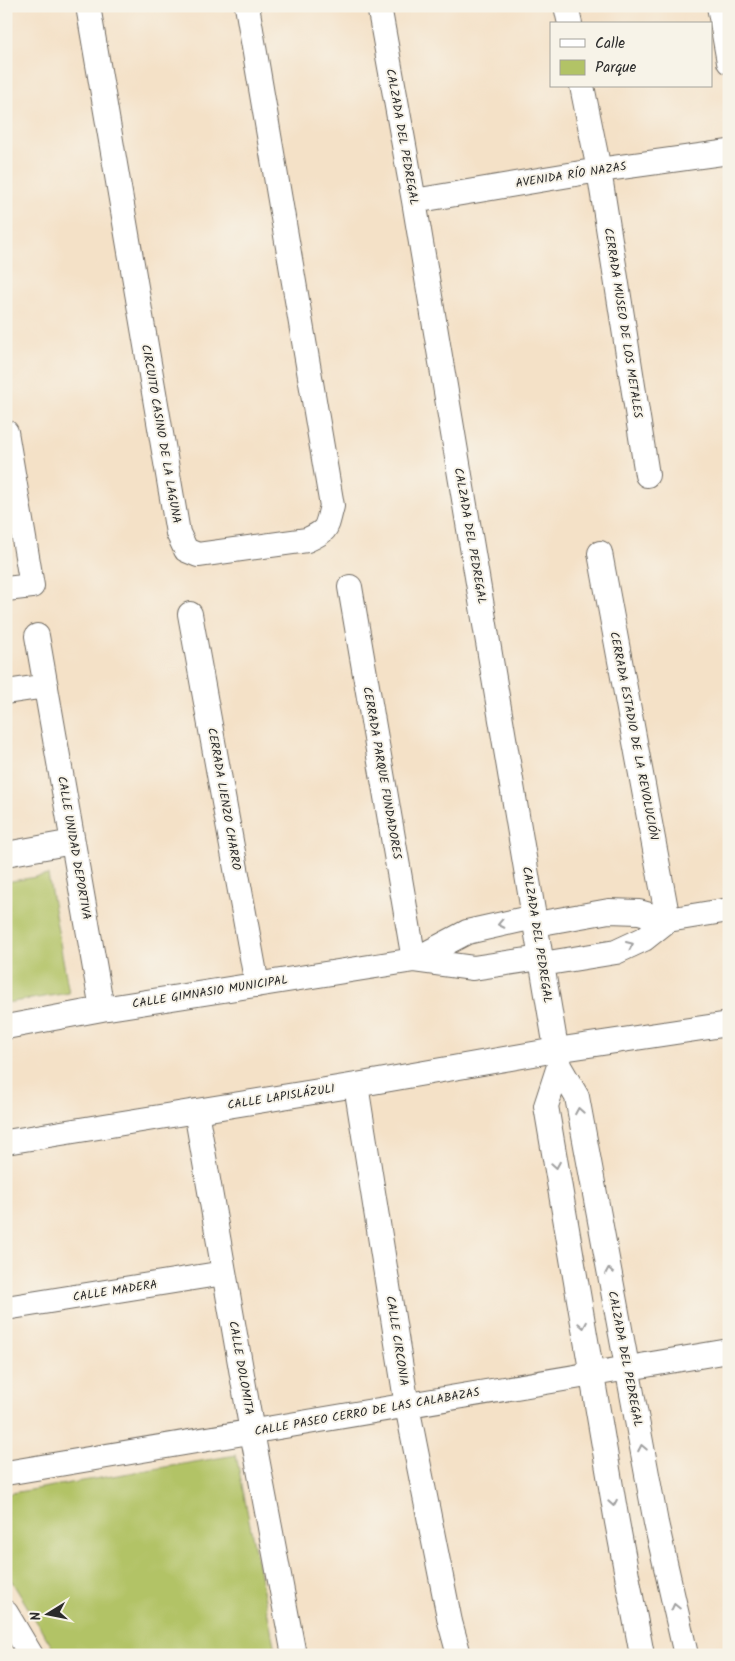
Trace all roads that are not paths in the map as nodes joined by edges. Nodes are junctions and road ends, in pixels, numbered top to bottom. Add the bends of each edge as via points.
1 (88, 6) edge
2 (247, 6) edge
3 (379, 6) edge
4 (566, 6) edge
5 (719, 6) edge
6 (570, 22) edge
7 (729, 62) edge
8 (582, 88) edge
9 (729, 152) edge
10 (599, 170) junction
11 (414, 201) junction
12 (6, 432) edge
13 (647, 475) dead end
14 (600, 553) dead end
15 (350, 587) dead end
16 (6, 589) edge
17 (190, 614) dead end
18 (37, 636) dead end
19 (46, 686) junction
20 (6, 692) edge
21 (73, 842) junction
22 (6, 854) edge
23 (729, 910) edge
24 (668, 920) junction
25 (535, 921) junction
26 (414, 960) junction
27 (542, 961) junction
28 (257, 985) junction
29 (102, 1010) junction
30 (729, 1024) edge
31 (6, 1026) edge
32 (557, 1058) junction
33 (356, 1085) junction
34 (196, 1111) junction
35 (6, 1142) edge
36 (224, 1273) junction
37 (6, 1308) edge
38 (729, 1352) edge
39 (626, 1369) junction
40 (592, 1374) junction
41 (408, 1406) junction
42 (252, 1432) junction
43 (6, 1473) edge
44 (6, 1613) edge
45 (32, 1655) edge
46 (294, 1655) edge
47 (458, 1655) edge
48 (642, 1655) edge
49 (686, 1655) edge

1 - 2 street, CIRCUITO CASINO DE LA LAGUNA via 178,533 186,550 198,554 307,540 323,532 332,506
3 - 11 street, CALZADA DEL PEDREGAL
4 - 6 street
5 - 7 street
8 - 10 street, CERRADA MUSEO DE LOS METALES
9 - 10 street, AVENIDA RÍO NAZAS
10 - 11 street, AVENIDA RÍO NAZAS
10 - 13 street, CERRADA MUSEO DE LOS METALES
11 - 25 street, CALZADA DEL PEDREGAL
12 - 16 street via 32,586
14 - 24 street, CERRADA ESTADIO DE LA REVOLUCIÓN
15 - 26 street, CERRADA PARQUE FUNDADORES
17 - 28 street, CERRADA LIENZO CHARRO
18 - 19 street, CALLE UNIDAD DEPORTIVA
19 - 20 street
19 - 21 street, CALLE UNIDAD DEPORTIVA
21 - 22 street
21 - 29 street, CALLE UNIDAD DEPORTIVA
23 - 24 street
24 - 25 street, CALLE GIMNASIO MUNICIPAL via 639,912 609,911
27 -> 24 street, CALLE GIMNASIO MUNICIPAL via 616,952 644,939
25 -> 26 street, CALLE GIMNASIO MUNICIPAL via 467,932
25 - 27 street, CALZADA DEL PEDREGAL
26 - 27 street, CALLE GIMNASIO MUNICIPAL via 473,968
26 - 28 street, CALLE GIMNASIO MUNICIPAL
27 - 32 street, CALZADA DEL PEDREGAL
28 - 29 street, CALLE GIMNASIO MUNICIPAL
29 - 31 street, CALLE GIMNASIO MUNICIPAL
30 - 32 street, CALLE LAPISLÁZULI
32 - 33 street, CALLE LAPISLÁZULI
39 -> 32 street, CALZADA DEL PEDREGAL via 576,1097
32 -> 40 street, CALZADA DEL PEDREGAL via 546,1106
33 - 34 street, CALLE LAPISLÁZULI
33 - 41 street, CALLE CIRCONIA
34 - 35 street, CALLE LAPISLÁZULI
34 - 36 street, CALLE DOLOMITA
36 - 37 street, CALLE MADERA
36 - 42 street, CALLE DOLOMITA
38 - 39 street, CALLE PASEO CERRO DE LAS CALABAZAS
39 - 40 street, CALLE PASEO CERRO DE LAS CALABAZAS
49 -> 39 street, CALZADA DEL PEDREGAL
40 - 41 street, CALLE PASEO CERRO DE LAS CALABAZAS
40 -> 48 street, CALZADA DEL PEDREGAL
41 - 42 street, CALLE PASEO CERRO DE LAS CALABAZAS
41 - 47 street, CALLE CIRCONIA
42 - 43 street, CALLE PASEO CERRO DE LAS CALABAZAS
42 - 46 street, CALLE DOLOMITA
44 - 45 street

